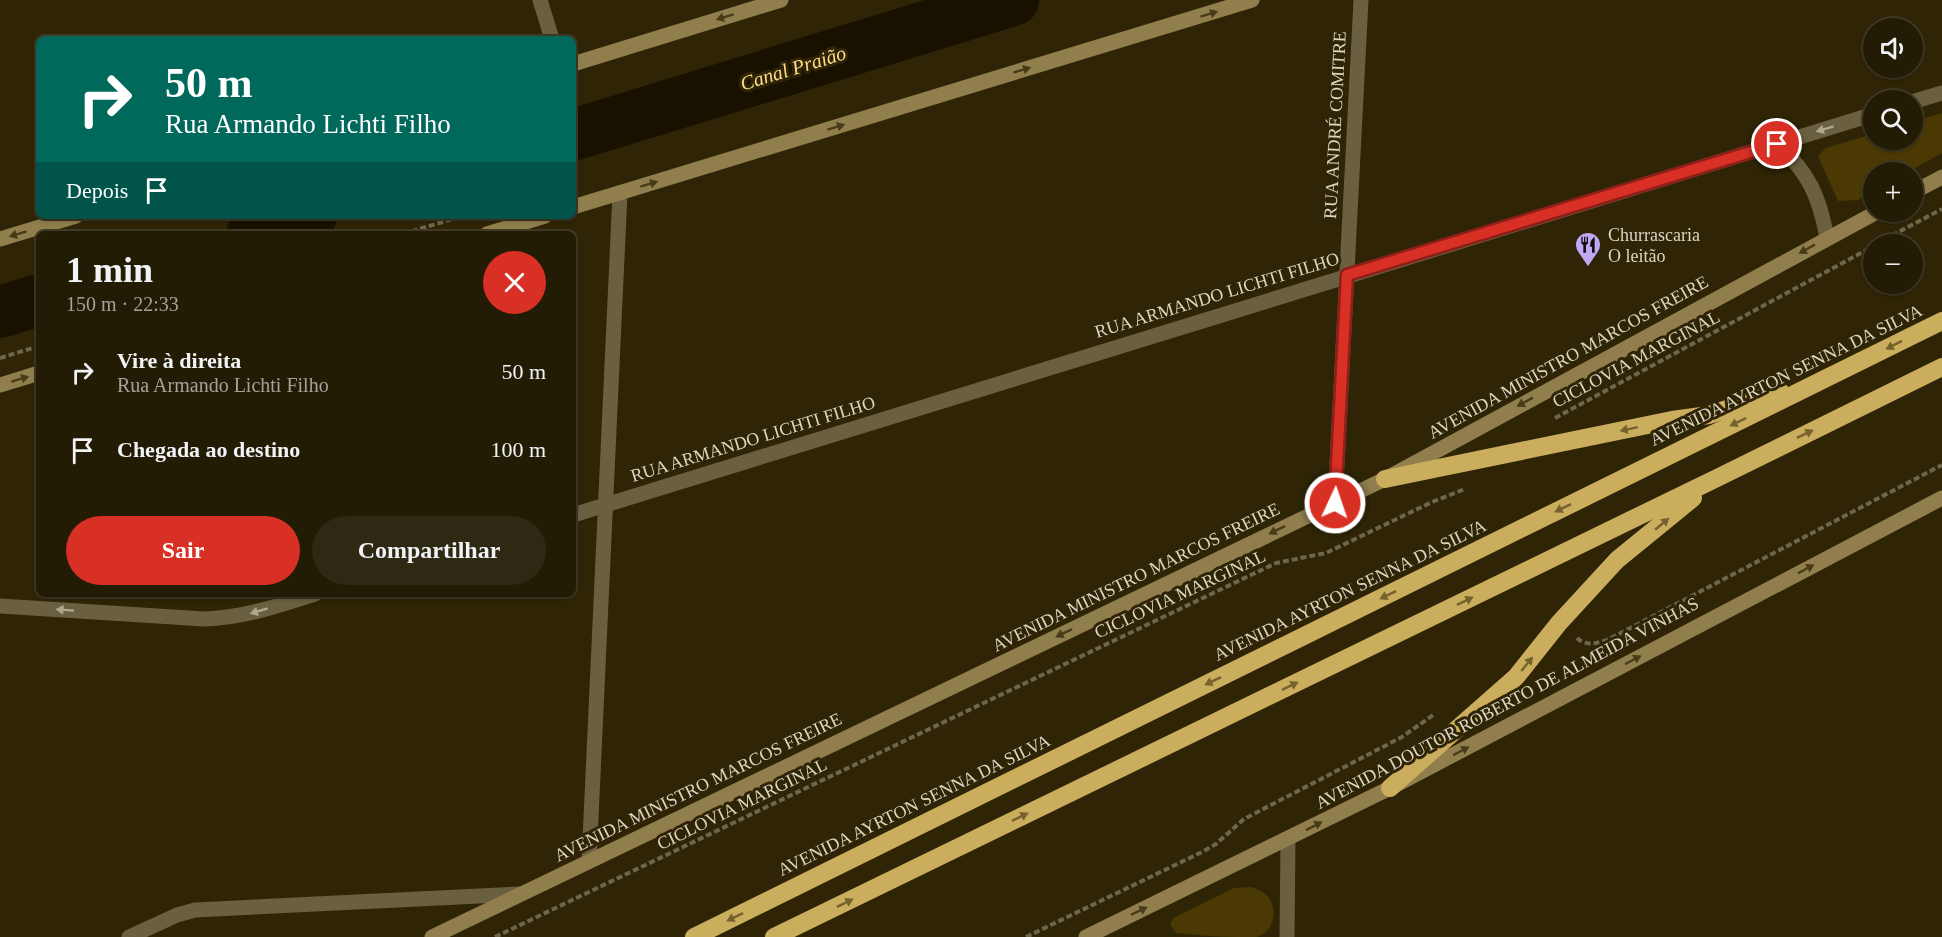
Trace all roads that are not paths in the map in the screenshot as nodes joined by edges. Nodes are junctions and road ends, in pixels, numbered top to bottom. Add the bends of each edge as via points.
1 (540, 0) edge
2 (781, 0) edge
3 (1252, 0) edge
4 (1361, 0) edge
5 (551, 36) edge
6 (576, 63) edge
7 (1942, 93) edge
8 (1923, 99) edge
9 (1863, 117) edge
10 (1777, 144) junction
11 (1942, 177) edge
12 (1923, 187) edge
13 (620, 193) junction
14 (576, 206) edge
15 (66, 219) edge
16 (535, 219) edge
17 (1863, 219) edge
18 (497, 231) edge
19 (1827, 238) junction
20 (0, 239) edge
21 (1347, 275) junction
22 (1942, 321) edge
23 (1942, 366) edge
24 (1847, 369) junction
25 (36, 374) edge
26 (0, 385) edge
27 (1384, 479) junction
28 (1715, 479) junction
29 (1942, 498) edge
30 (1335, 503) junction
31 (606, 504) junction
32 (576, 513) edge
33 (305, 597) edge
34 (0, 606) edge
35 (1390, 788) junction
36 (1288, 839) junction
37 (589, 861) junction
38 (520, 894) junction
39 (129, 937) edge
40 (432, 937) edge
41 (694, 937) edge
42 (774, 937) edge
43 (1086, 937) edge
44 (1287, 937) edge

1 - 5 street
2 -> 6 main road
13 -> 3 main road
4 - 21 street, RUA ANDRÉ COMITRE
7 - 8 street
9 -> 10 street, RUA ARMANDO LICHTI FILHO
10 - 19 street via 1810,182 1822,211
10 - 21 street, RUA ARMANDO LICHTI FILHO
11 - 12 main road
13 - 14 main road
13 - 31 street
15 -> 20 main road
16 - 18 main road
17 - 19 main road, AVENIDA MINISTRO MARCOS FREIRE
19 -> 27 main road, AVENIDA MINISTRO MARCOS FREIRE
21 - 30 street, RUA ANDRÉ COMITRE
21 - 31 street, RUA ARMANDO LICHTI FILHO
22 -> 24 highway, AVENIDA AYRTON SENNA DA SILVA
28 -> 23 highway
24 -> 27 highway via 1709,415
24 -> 41 highway, AVENIDA AYRTON SENNA DA SILVA
26 -> 25 main road
27 - 30 main road, AVENIDA MINISTRO MARCOS FREIRE
35 -> 28 highway via 1516,677 1617,560
42 -> 28 highway
35 -> 29 main road, AVENIDA DOUTOR ROBERTO DE ALMEIDA VINHAS
30 -> 37 main road, AVENIDA MINISTRO MARCOS FREIRE
31 - 32 street, RUA ARMANDO LICHTI FILHO
31 - 37 street
33 -> 34 street via 252,613 204,619
36 -> 35 main road, AVENIDA DOUTOR ROBERTO DE ALMEIDA VINHAS
43 -> 36 main road, AVENIDA DOUTOR ROBERTO DE ALMEIDA VINHAS
36 - 44 street
37 - 38 main road, AVENIDA MINISTRO MARCOS FREIRE
38 - 39 street via 195,910
38 - 40 main road, AVENIDA MINISTRO MARCOS FREIRE

